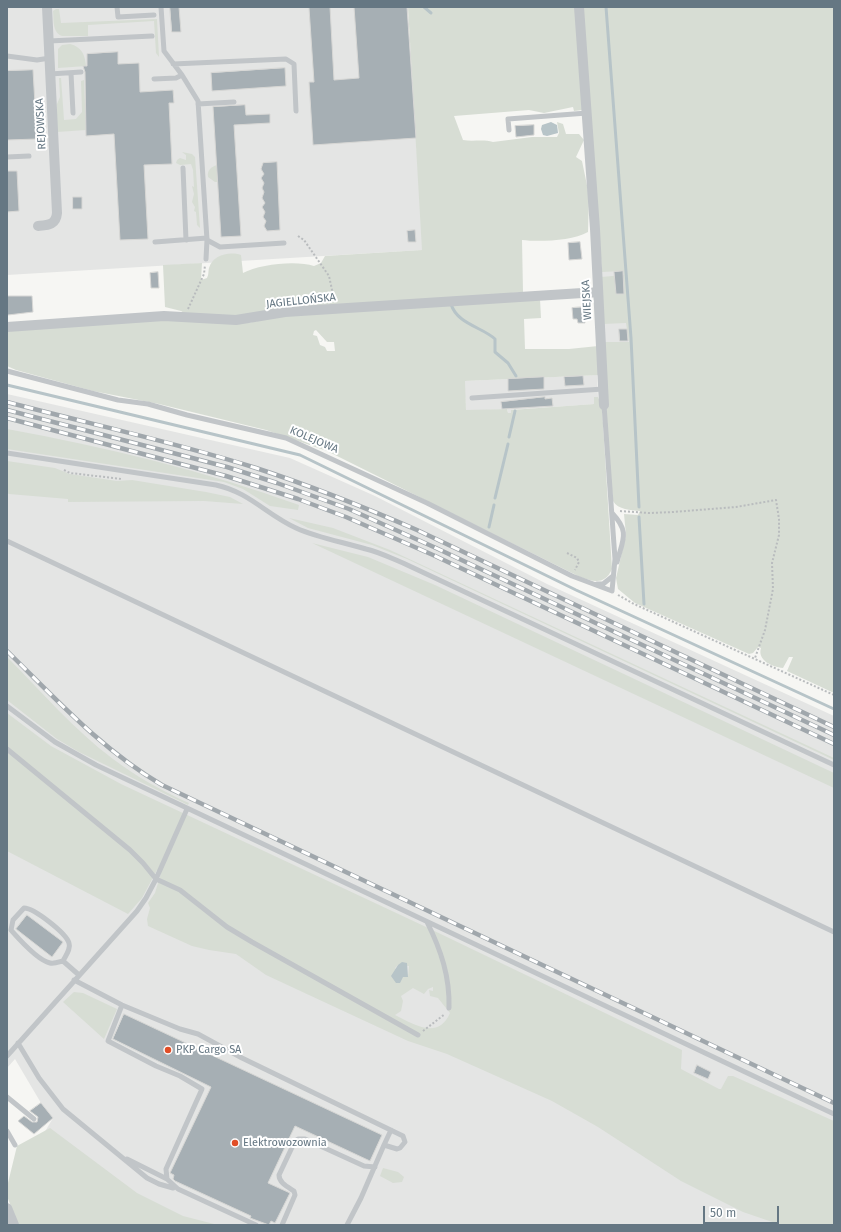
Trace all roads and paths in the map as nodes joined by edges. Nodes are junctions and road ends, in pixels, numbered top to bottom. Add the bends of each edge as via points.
1 (47, 7) edge
2 (117, 7) edge
3 (162, 7) edge
4 (580, 7) edge
5 (154, 15) dead end
6 (152, 36) dead end
7 (49, 41) junction
8 (7, 56) edge
9 (50, 58) junction
10 (173, 64) junction
11 (81, 72) dead end
12 (71, 73) junction
13 (50, 74) junction
14 (182, 75) junction
15 (154, 79) dead end
16 (234, 102) dead end
17 (198, 104) junction
18 (296, 111) dead end
19 (73, 113) dead end
20 (587, 113) junction
21 (509, 130) dead end
22 (29, 156) dead end
23 (7, 157) edge
24 (183, 168) dead end
25 (38, 226) dead end
26 (298, 236) dead end
27 (207, 239) junction
28 (186, 240) junction
29 (155, 242) dead end
30 (284, 243) dead end
31 (206, 260) joint
32 (598, 292) junction
33 (335, 309) junction
34 (184, 318) junction
35 (7, 327) edge
36 (7, 371) edge
37 (604, 389) junction
38 (472, 398) dead end
39 (604, 405) joint
40 (7, 453) edge
41 (63, 470) dead end
42 (125, 479) dead end
43 (612, 511) junction
44 (7, 541) edge
45 (617, 551) junction
46 (567, 553) dead end
47 (572, 576) junction
48 (613, 576) junction
49 (594, 584) junction
50 (612, 591) junction
51 (755, 658) junction
52 (834, 695) edge
53 (7, 706) edge
54 (7, 749) edge
55 (834, 765) edge
56 (187, 809) junction
57 (156, 879) junction
58 (427, 922) junction
59 (834, 932) edge
60 (63, 960) junction
61 (79, 975) junction
62 (74, 980) junction
63 (122, 1005) junction
64 (449, 1008) joint
65 (418, 1035) joint
66 (18, 1043) junction
67 (7, 1056) edge
68 (7, 1097) edge
69 (834, 1114) edge
70 (34, 1119) dead end
71 (390, 1130) junction
72 (7, 1131) edge
73 (15, 1145) dead end
74 (384, 1145) junction
75 (115, 1150) junction
76 (375, 1167) junction
77 (166, 1179) junction
78 (178, 1189) junction
79 (7, 1208) edge
80 (14, 1225) edge
81 (256, 1225) edge
82 (282, 1225) edge
83 (347, 1225) edge

1 - 7 street, REJOWSKA
2 - 5 lane via 118,17
3 - 10 lane via 164,51
4 - 20 street, WIEJSKA
6 - 7 lane
7 - 9 street, REJOWSKA
8 - 9 lane via 37,60
9 - 13 street, REJOWSKA
10 - 14 lane
10 - 18 lane via 286,59 294,64
11 - 12 lane
12 - 13 lane
12 - 19 lane
13 - 25 street, REJOWSKA via 57,213 55,222
14 - 15 lane via 176,78
14 - 17 lane
16 - 17 lane
17 - 27 lane
20 - 21 lane via 508,119
20 - 32 street, WIEJSKA
22 - 23 lane
24 - 28 lane
26 - 33 path via 304,240 329,276
27 - 28 lane
27 - 30 lane via 220,247
27 - 31 lane
28 - 29 lane
31 - 34 path via 204,274
32 - 33 street, JAGIELLOŃSKA
32 - 37 street, WIEJSKA
33 - 34 street, JAGIELLOŃSKA via 285,312 236,320
34 - 35 street, JAGIELLOŃSKA via 115,318
36 - 47 lane, KOLEJOWA via 118,400 148,404 286,438 428,504
37 - 38 lane
37 - 39 street, WIEJSKA
39 - 43 lane, WIEJSKA
40 - 55 lane via 216,485 233,490 294,527 403,563
41 - 42 path
43 - 45 lane, WIEJSKA
43 - 45 lane via 622,524 624,533
43 - 51 path via 673,512 776,500 779,535 772,563 773,589 765,630
44 - 59 lane
45 - 48 lane, WIEJSKA
46 - 47 path via 578,558 579,562
47 - 49 lane, KOLEJOWA
48 - 49 lane via 603,584
48 - 50 lane, WIEJSKA
49 - 50 lane, KOLEJOWA
50 - 51 path via 640,607
51 - 52 path
53 - 56 lane via 77,756
54 - 57 lane via 130,850
56 - 57 lane
56 - 58 lane
57 - 61 lane via 137,911
57 - 65 lane via 180,890 252,942
58 - 64 lane via 445,968 449,985
58 - 69 lane
60 - 60 lane via 50,963 44,960 11,930 13,920 24,908 33,909 69,941
60 - 61 lane
61 - 62 lane
62 - 63 lane
62 - 66 lane
63 - 71 lane via 198,1034
63 - 77 lane via 108,1041 202,1089 168,1163
64 - 65 path via 448,1012
66 - 67 lane
66 - 75 lane via 63,1109 91,1134
68 - 70 lane
71 - 74 lane
71 - 74 lane via 403,1136 404,1146 396,1149
72 - 73 lane
74 - 76 lane
75 - 77 lane
75 - 78 lane via 152,1181
76 - 82 lane via 364,1166 305,1139 298,1139 279,1174 279,1178 294,1191 295,1195
76 - 83 lane
77 - 78 lane
78 - 81 lane
79 - 80 street

